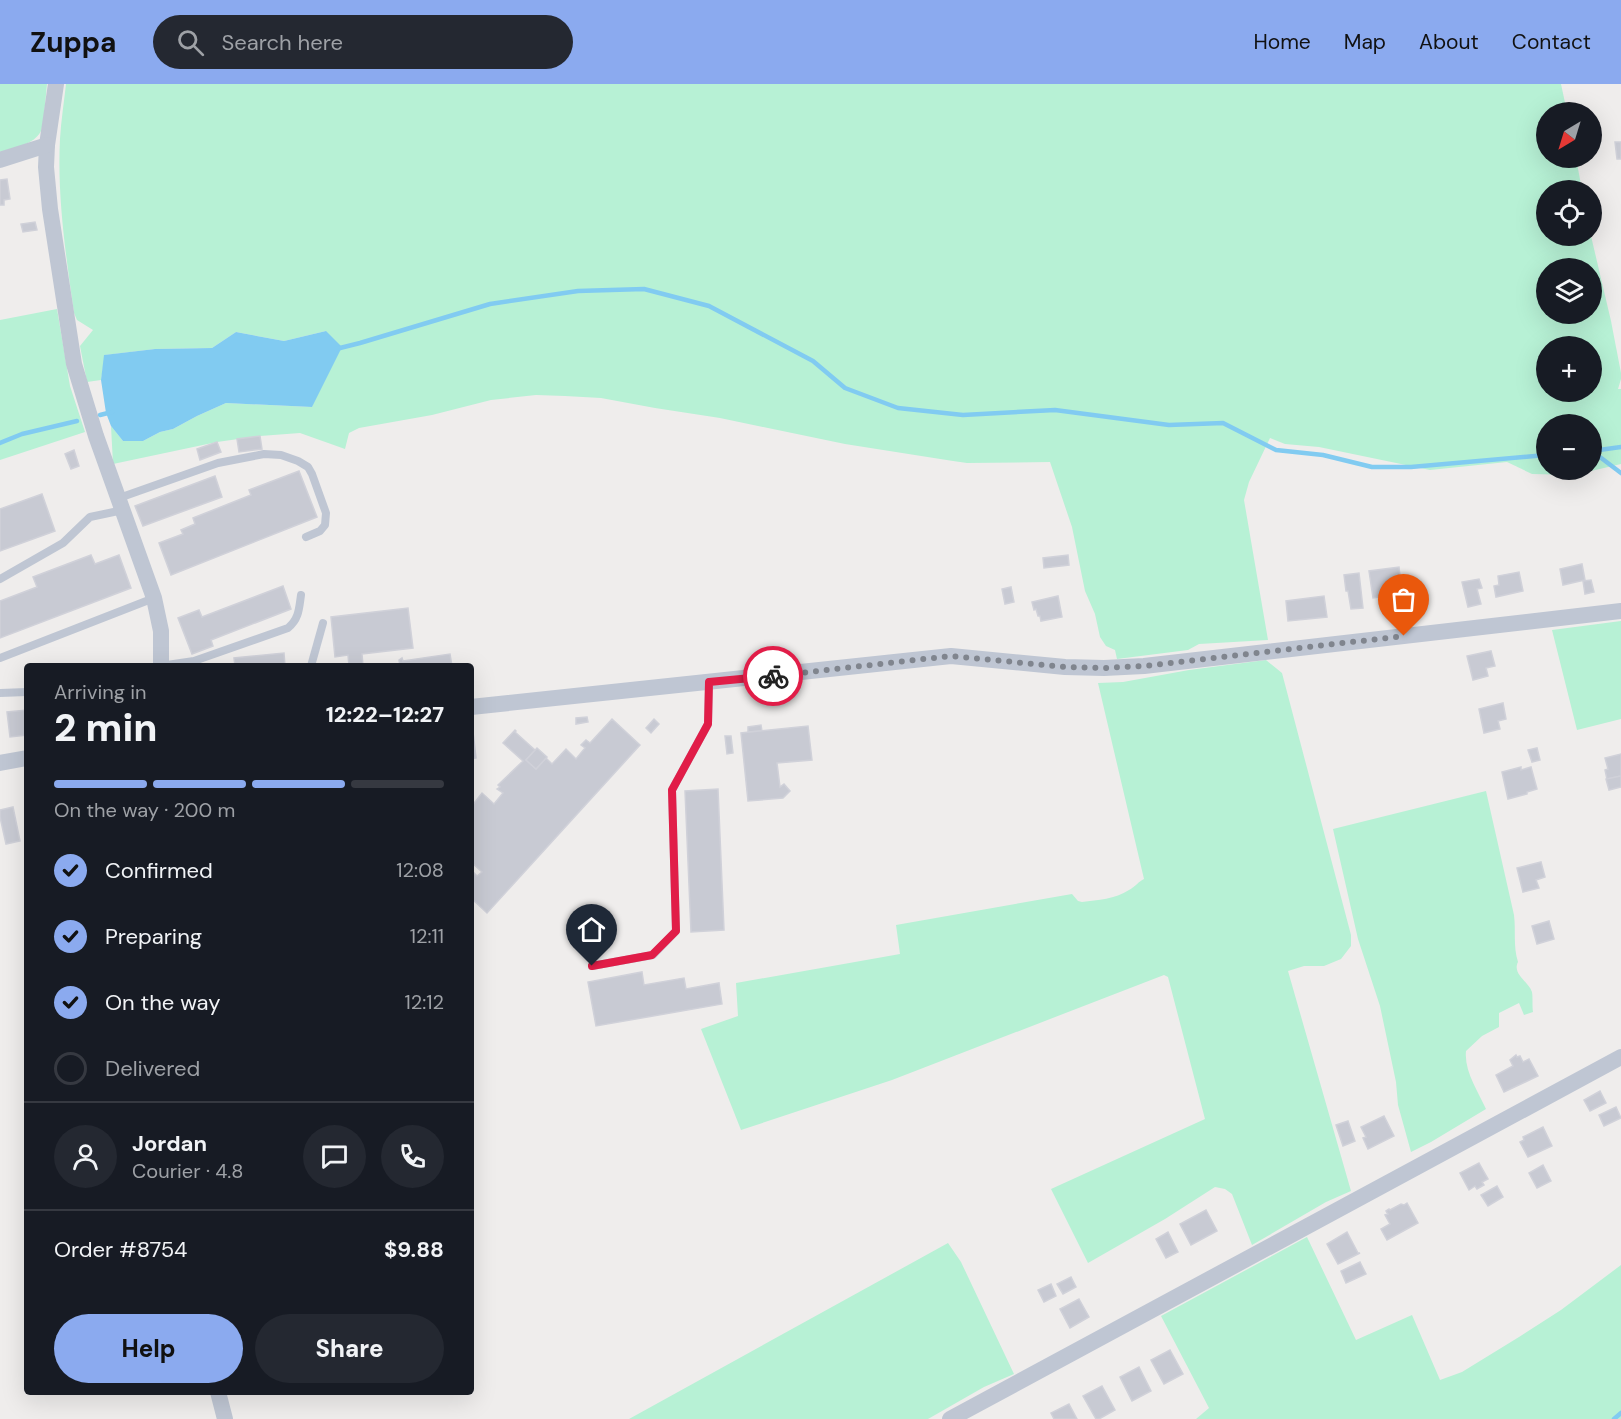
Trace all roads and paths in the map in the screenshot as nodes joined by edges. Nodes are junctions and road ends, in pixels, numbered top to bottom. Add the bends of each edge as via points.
1 (56, 84) edge
2 (47, 145) junction
3 (0, 159) edge
4 (121, 504) junction
5 (306, 537) dead end
6 (0, 579) edge
7 (301, 595) dead end
8 (154, 598) junction
9 (1621, 610) edge
10 (323, 623) dead end
11 (0, 658) edge
12 (161, 663) edge
13 (181, 663) edge
14 (312, 663) edge
15 (709, 682) junction
16 (24, 692) edge
17 (0, 693) edge
18 (474, 707) edge
19 (24, 758) edge
20 (1, 761) edge
21 (592, 966) dead end
22 (1621, 1057) edge
23 (219, 1395) edge
24 (225, 1419) edge
25 (950, 1419) edge

1 - 2 street
2 - 3 street
2 - 4 street via 50,209 74,364
4 - 5 lane via 218,463 281,454 308,467 326,513 325,525
4 - 6 lane via 90,517 63,543
4 - 8 street
7 - 13 lane via 298,615 288,628
8 - 11 lane
8 - 12 street via 161,631
9 - 15 street via 1144,666 1065,667 951,656
10 - 14 lane
15 - 18 street
15 - 21 lane via 708,724 672,790 676,931 652,955
16 - 17 lane
19 - 20 street
22 - 25 street
23 - 24 street

